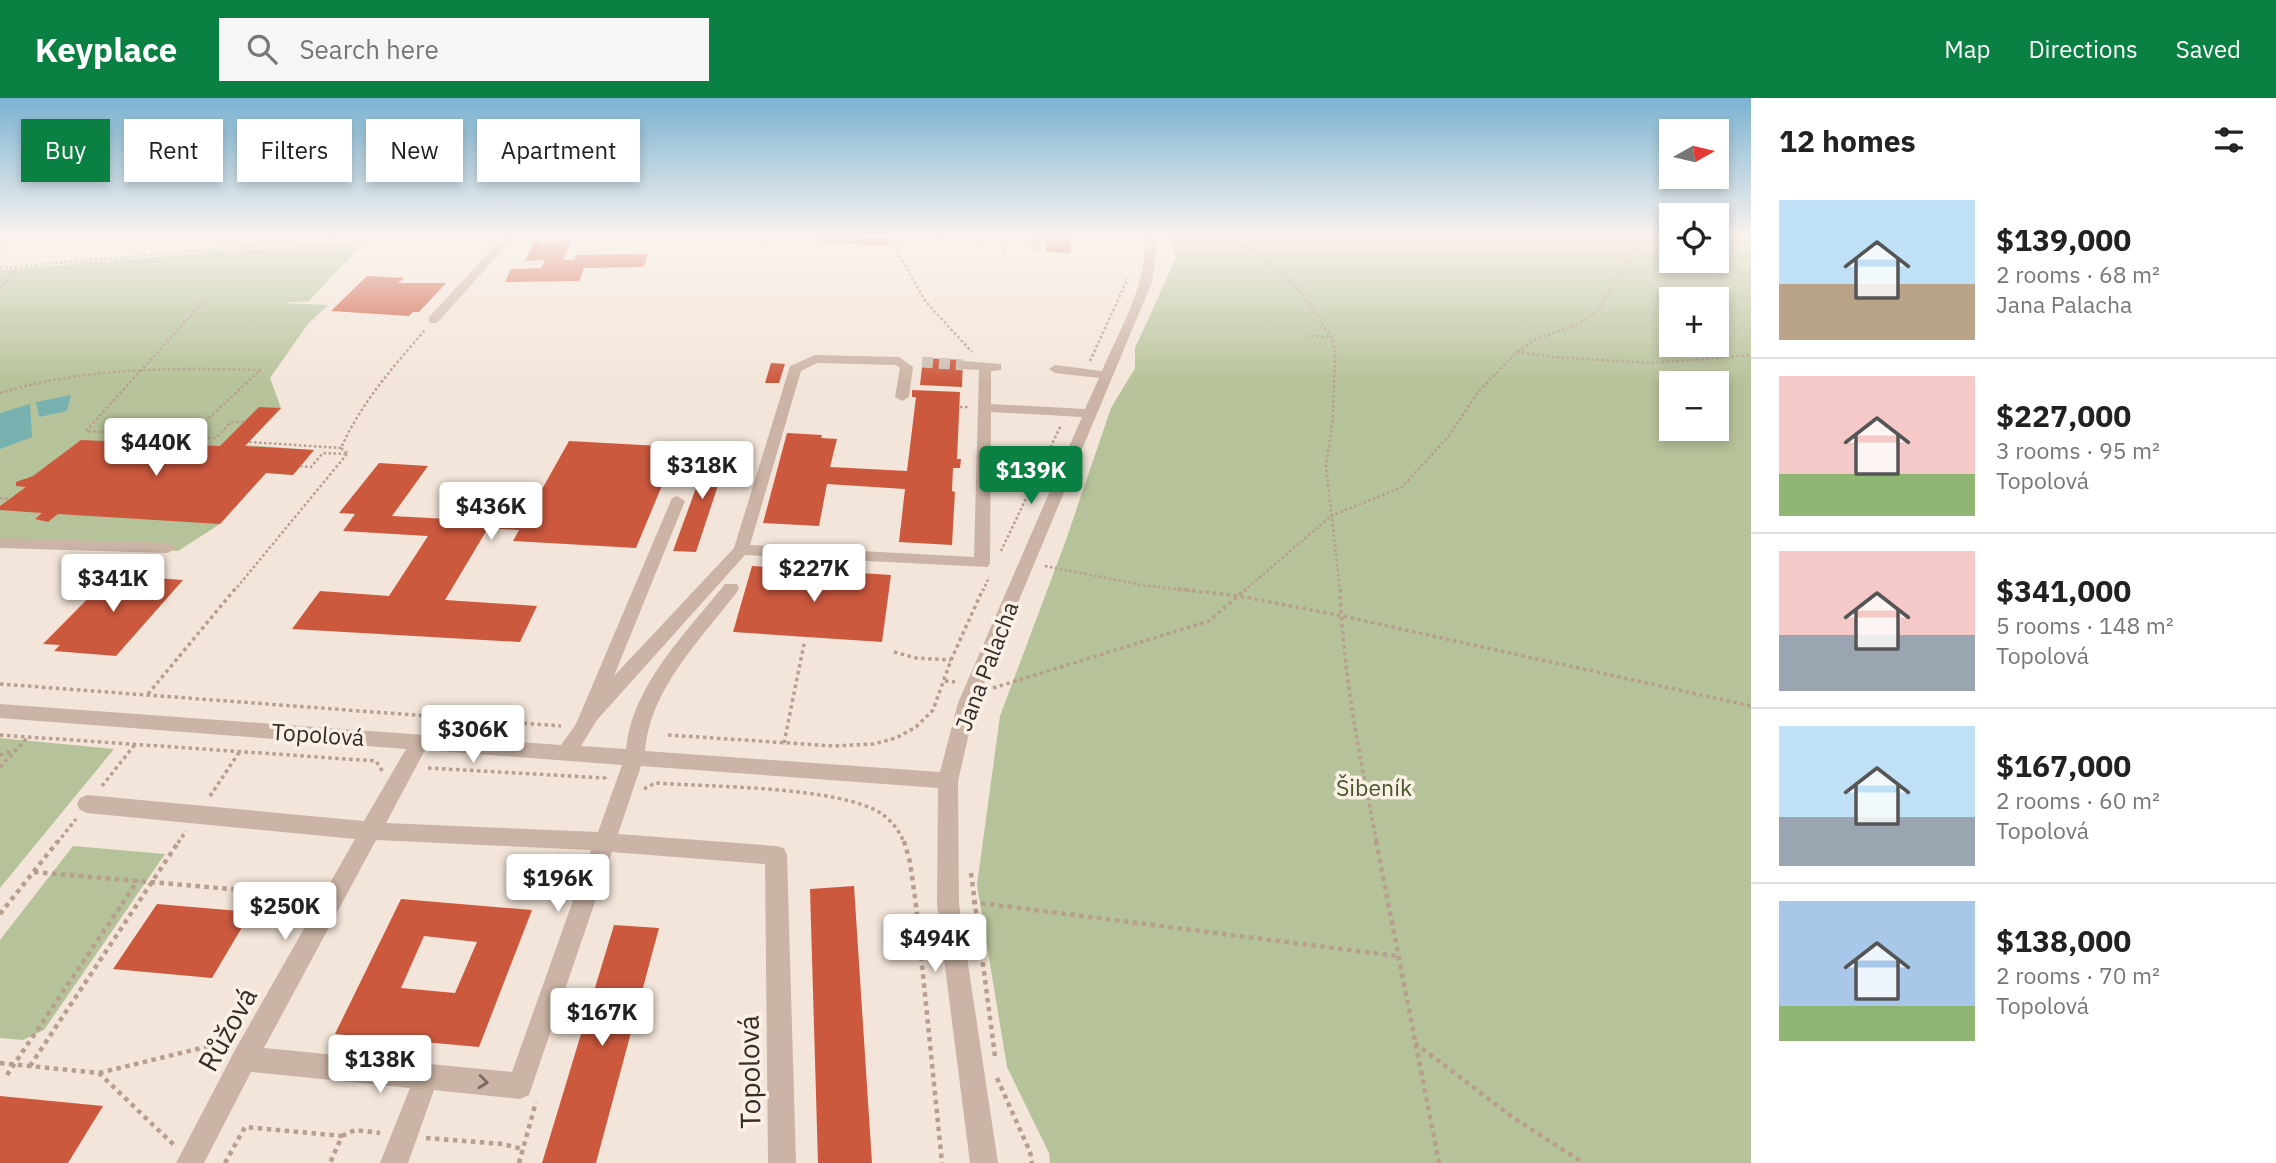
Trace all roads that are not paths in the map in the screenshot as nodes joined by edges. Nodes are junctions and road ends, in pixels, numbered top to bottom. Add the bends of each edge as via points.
1 (465, 285) edge
2 (1145, 285) edge
3 (433, 320) road end
4 (899, 361) junction
5 (922, 362) tunnel mouth
6 (963, 365) tunnel mouth
7 (1055, 369) dead end
8 (1106, 375) junction
9 (902, 397) dead end
10 (984, 408) junction
11 (1090, 413) junction
12 (677, 501) dead end
13 (0, 543) edge
14 (168, 548) dead end
15 (741, 550) junction
16 (732, 587) dead end
17 (0, 711) edge
18 (586, 722) junction
19 (420, 741) junction
20 (566, 751) junction
21 (635, 756) junction
22 (948, 781) junction
23 (87, 804) road end
24 (370, 831) junction
25 (600, 841) junction
26 (244, 1059) junction
27 (427, 1076) junction
28 (190, 1162) edge
29 (394, 1163) edge
30 (782, 1163) edge
31 (984, 1163) edge

1 - 3 street
2 - 8 street, Jana Palacha
4 - 5 street
4 - 9 street via 907,368
4 - 15 street via 815,359 795,369
6 - 10 street via 987,364
7 - 8 street
8 - 11 street, Jana Palacha
10 - 11 street
10 - 15 street via 982,563
11 - 22 street, Jana Palacha via 967,703
12 - 18 street
13 - 14 street
15 - 18 street
16 - 21 street via 659,681 637,733
17 - 19 street, Topolová
18 - 20 street
19 - 20 street, Topolová
19 - 24 street, Růžová
20 - 21 street, Topolová
21 - 22 street, Topolová
21 - 25 street
22 - 31 street, Jana Palacha via 948,904
23 - 24 street
24 - 25 street
24 - 26 street, Růžová
27 -> 25 street via 520,1086
25 - 30 street, Topolová via 776,855
26 - 27 street
26 - 28 street, Růžová
27 - 29 street

